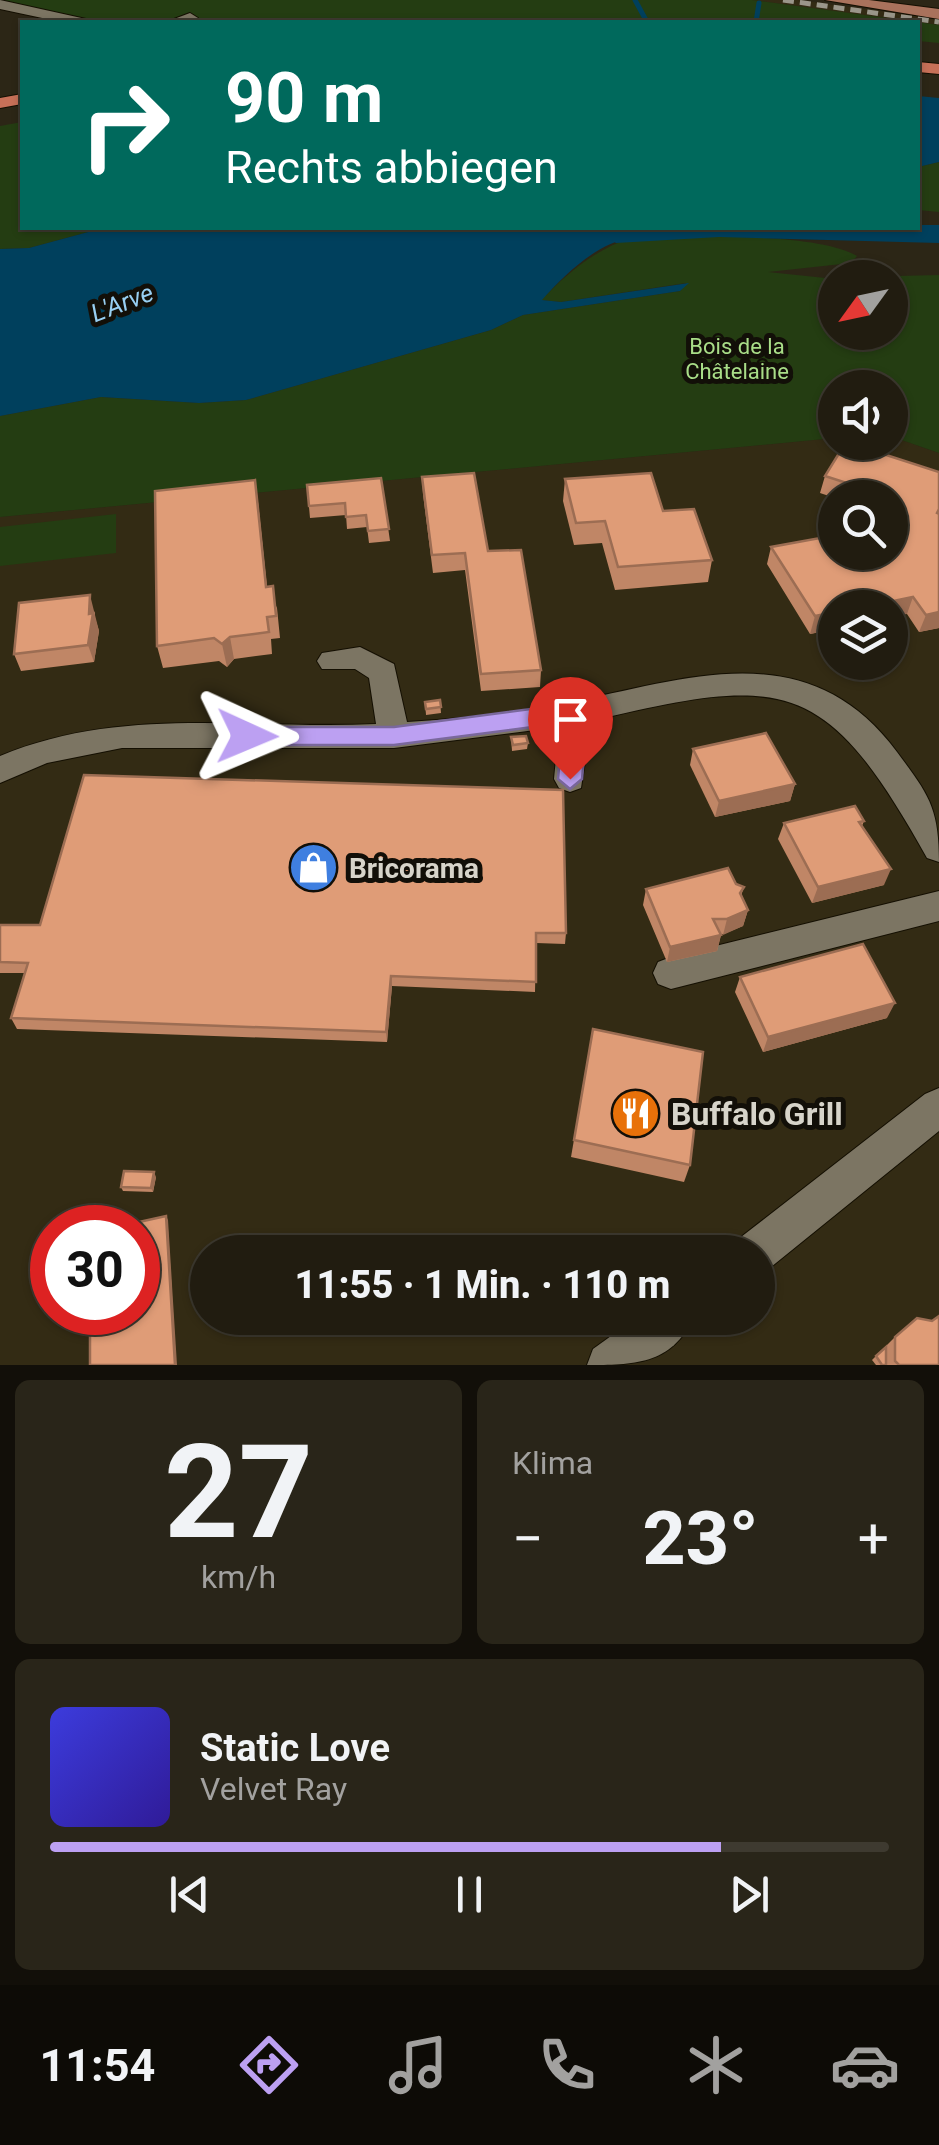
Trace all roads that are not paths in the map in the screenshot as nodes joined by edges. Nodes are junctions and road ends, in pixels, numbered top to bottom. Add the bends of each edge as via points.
1 (833, 0) edge
2 (0, 4) edge
3 (939, 14) edge
4 (71, 20) edge
5 (332, 662) dead end
6 (576, 712) junction
7 (394, 736) junction
8 (0, 770) edge
9 (570, 779) dead end
10 (939, 848) edge
11 (939, 906) edge
12 (671, 972) dead end
13 (939, 1107) edge
14 (775, 1237) edge
15 (649, 1335) edge
16 (609, 1365) edge

1 - 3 main road
2 - 4 street
5 - 7 street via 360,658 382,672
6 - 7 street
6 - 9 street
6 - 10 street via 718,683 802,693 839,712 867,737
7 - 8 street via 106,735
11 - 12 street
13 - 14 street
15 - 16 street

